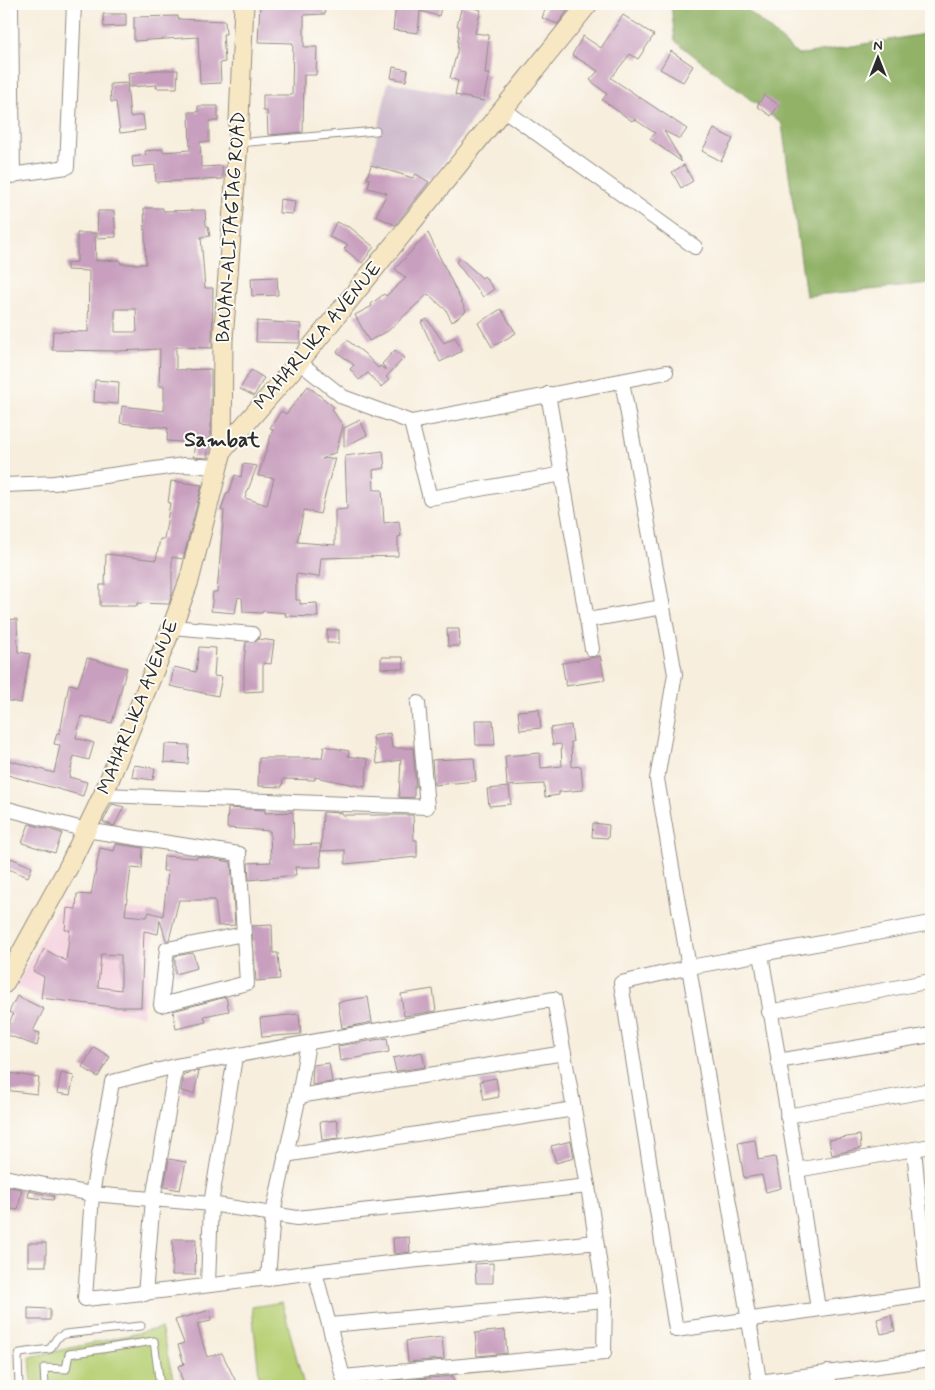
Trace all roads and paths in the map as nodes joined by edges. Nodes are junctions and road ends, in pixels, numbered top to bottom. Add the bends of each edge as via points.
1 (11, 4) edge
2 (74, 4) edge
3 (244, 4) edge
4 (588, 4) edge
5 (503, 109) junction
6 (376, 131) dead end
7 (238, 143) junction
8 (8, 176) edge
9 (695, 248) dead end
10 (300, 362) junction
11 (666, 372) dead end
12 (622, 381) junction
13 (548, 394) junction
14 (411, 422) junction
15 (219, 459) junction
16 (563, 474) junction
17 (4, 485) edge
18 (663, 607) junction
19 (588, 620) junction
20 (172, 627) junction
21 (252, 634) dead end
22 (592, 649) dead end
23 (418, 703) dead end
24 (104, 795) junction
25 (4, 808) edge
26 (86, 830) junction
27 (931, 923) edge
28 (244, 934) junction
29 (760, 954) junction
30 (690, 967) junction
31 (931, 981) edge
32 (4, 984) edge
33 (768, 1012) junction
34 (931, 1035) edge
35 (308, 1043) junction
36 (564, 1053) junction
37 (235, 1058) junction
38 (778, 1061) junction
39 (176, 1066) junction
40 (931, 1090) edge
41 (299, 1096) junction
42 (574, 1109) junction
43 (787, 1116) junction
44 (931, 1146) edge
45 (914, 1149) junction
46 (285, 1155) junction
47 (797, 1170) junction
48 (4, 1177) edge
49 (588, 1186) junction
50 (92, 1194) junction
51 (153, 1200) junction
52 (211, 1204) junction
53 (273, 1213) junction
54 (596, 1242) junction
55 (315, 1272) junction
56 (268, 1279) junction
57 (208, 1284) junction
58 (145, 1294) junction
59 (930, 1294) edge
60 (605, 1300) junction
61 (818, 1309) junction
62 (749, 1318) junction
63 (330, 1325) junction
64 (141, 1326) dead end
65 (931, 1359) edge
66 (829, 1379) edge
67 (760, 1384) edge
68 (19, 1386) edge
69 (45, 1386) edge
70 (160, 1386) edge

1 - 8 street
2 - 8 street via 67,167
3 - 7 main road, BAUAN-ALITAGTAG ROAD
4 - 5 main road, MAHARLIKA AVENUE
5 - 9 street
5 - 10 main road, MAHARLIKA AVENUE
6 - 7 lane
7 - 15 main road, BAUAN-ALITAGTAG ROAD via 223,340
10 - 14 street via 343,398
10 - 15 main road, MAHARLIKA AVENUE
11 - 12 street
12 - 13 street
12 - 18 street
13 - 14 street
13 - 16 street
14 - 16 street via 430,498
15 - 17 street via 54,483
15 - 20 main road, MAHARLIKA AVENUE via 188,581
16 - 19 street
18 - 19 street
18 - 30 street via 675,674 657,778
19 - 22 street
20 - 21 street
20 - 24 main road, MAHARLIKA AVENUE
23 - 24 street via 427,807
24 - 26 main road, MAHARLIKA AVENUE
25 - 26 street
26 - 28 street via 239,854
26 - 32 main road, MAHARLIKA AVENUE
27 - 29 street
28 - 28 street via 247,983 161,1005 167,949
29 - 30 street
29 - 33 street
30 - 62 street
30 - 62 street via 621,983 676,1330
31 - 33 street
33 - 38 street
34 - 38 street
35 - 36 street via 554,999
35 - 37 street
35 - 41 street
36 - 41 street
36 - 42 street
37 - 39 street
37 - 52 street
38 - 43 street
39 - 50 street via 112,1082
39 - 51 street
40 - 43 street
41 - 46 street
42 - 46 street
42 - 49 street
43 - 47 street
44 - 45 street
45 - 47 street
45 - 59 street
46 - 53 street
47 - 61 street
48 - 50 street
49 - 53 street via 297,1218
49 - 54 street
50 - 51 street
50 - 58 street via 85,1299
51 - 52 street
51 - 58 street
52 - 53 street
52 - 57 street
53 - 56 street
54 - 55 street
54 - 60 street
55 - 56 street
55 - 63 street
56 - 57 street
57 - 58 street
59 - 61 street
60 - 63 street
60 - 63 street via 604,1353 343,1377
61 - 62 street
62 - 67 street
64 - 68 lane via 65,1334 57,1338 50,1350 20,1353
65 - 66 street
66 - 67 street
69 - 70 lane via 44,1368 66,1369 69,1354 154,1342

